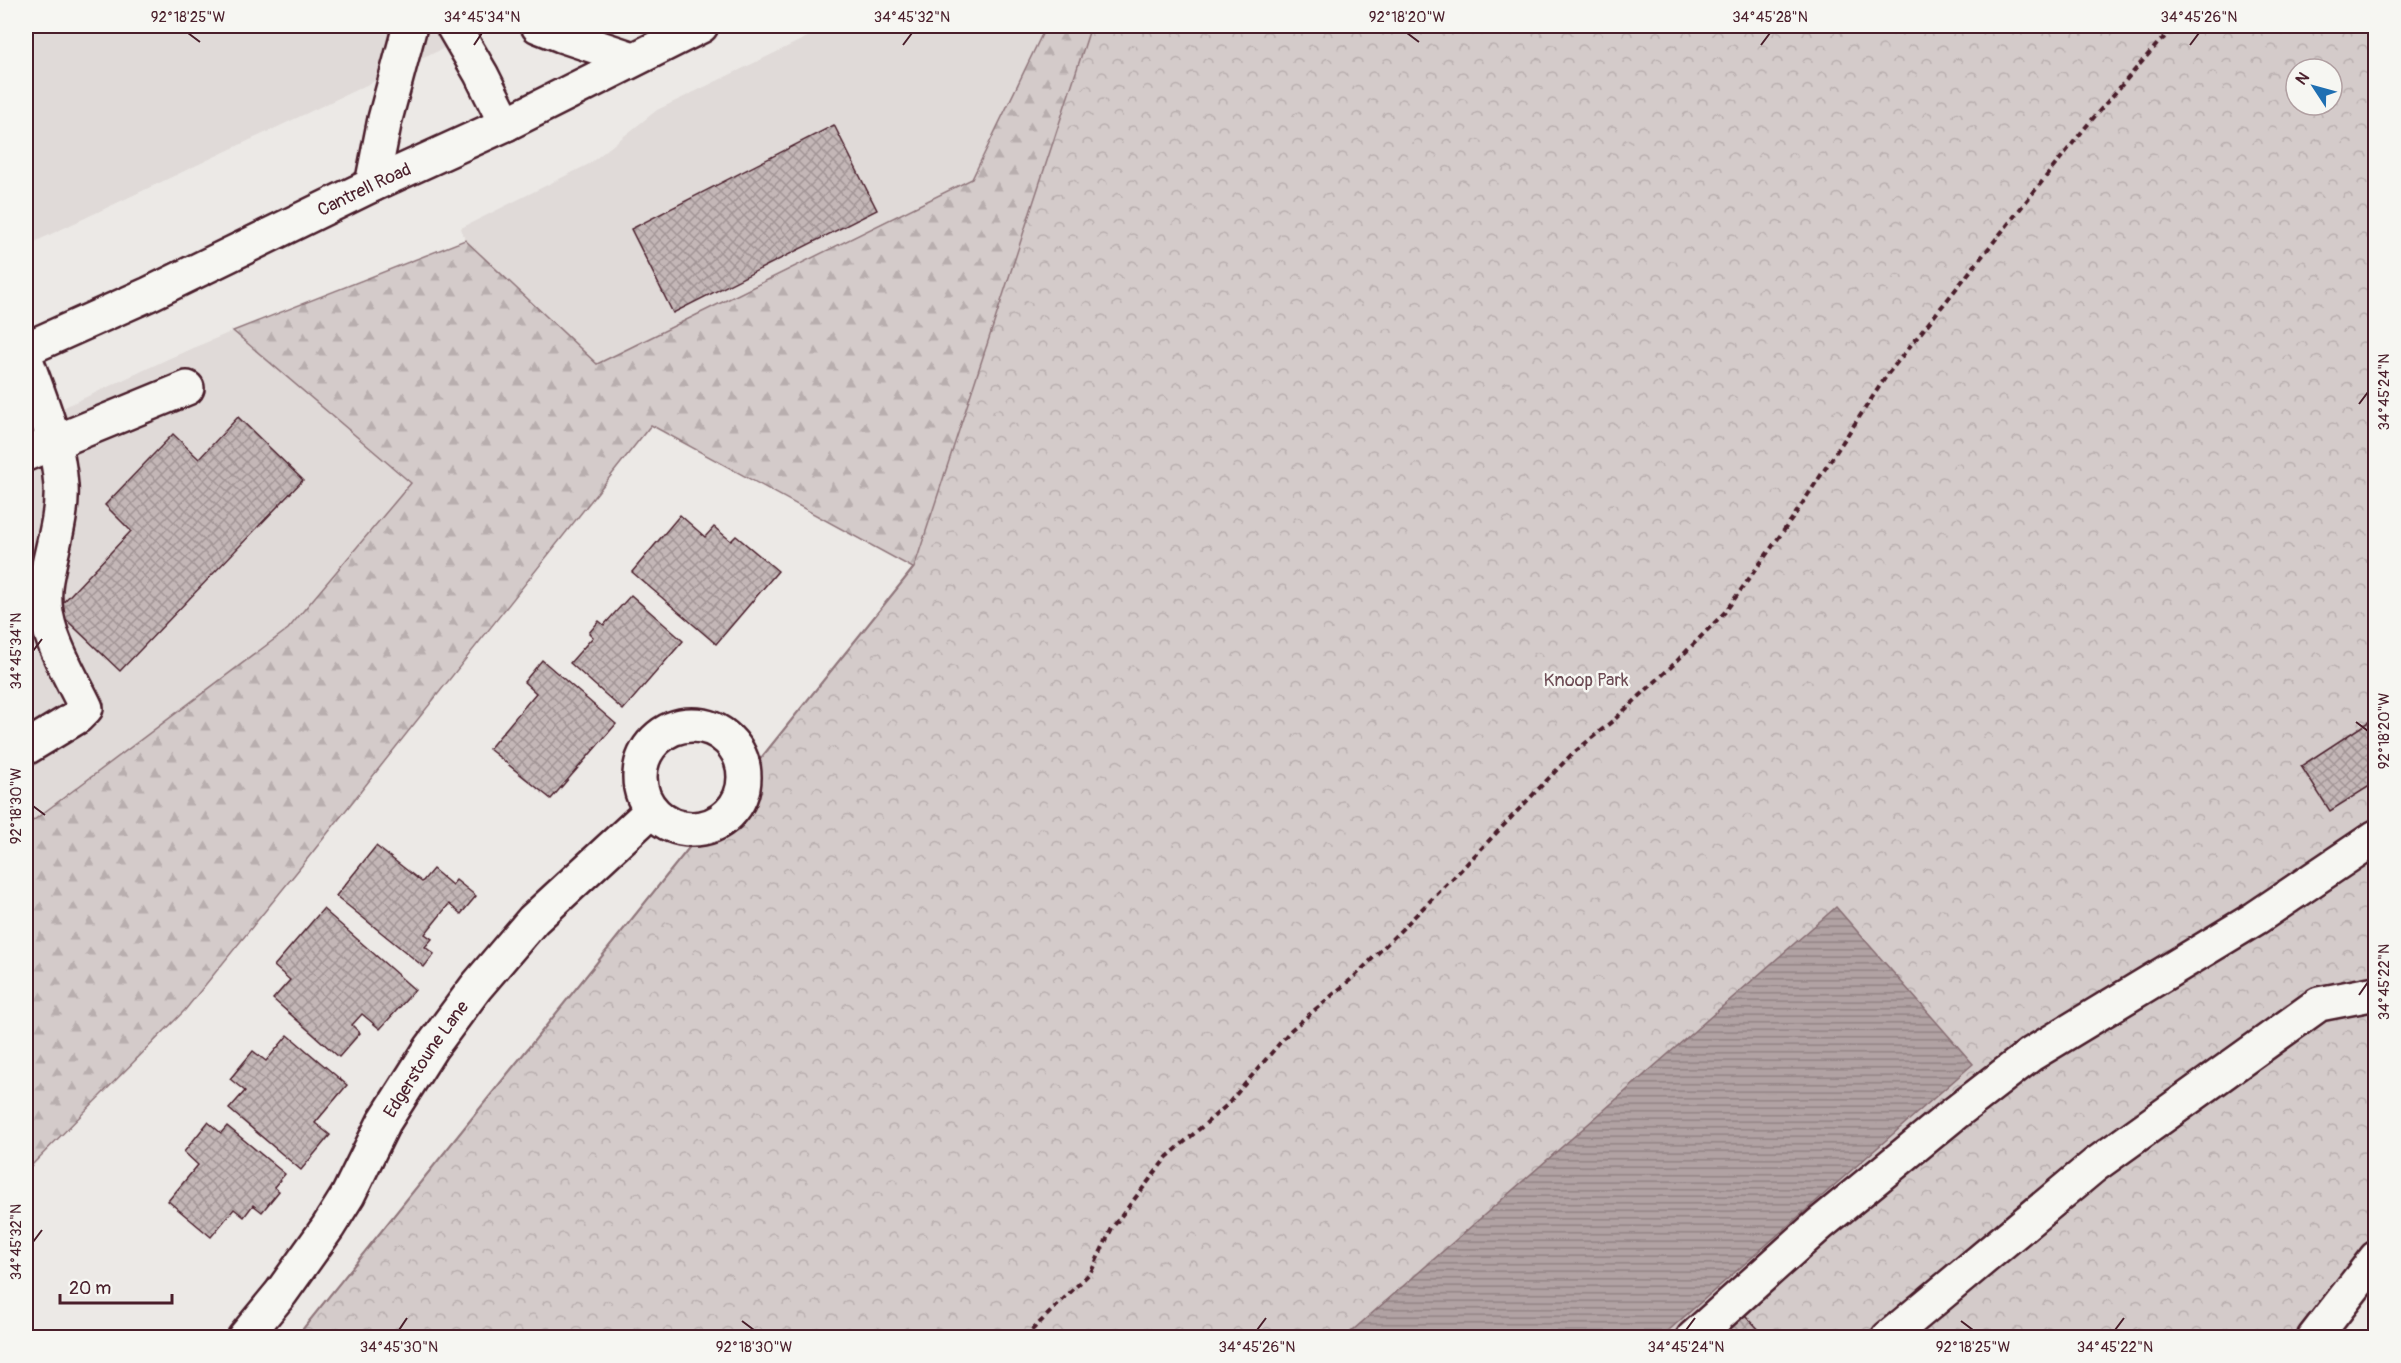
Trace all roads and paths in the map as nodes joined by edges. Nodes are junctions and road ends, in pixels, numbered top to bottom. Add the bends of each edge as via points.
1 (410, 26) edge
2 (453, 26) edge
3 (538, 26) edge
4 (701, 26) edge
5 (2178, 26) edge
6 (633, 59) junction
7 (506, 124) junction
8 (372, 184) junction
9 (26, 349) edge
10 (26, 360) edge
11 (187, 388) dead end
12 (55, 442) junction
13 (26, 454) edge
14 (26, 748) edge
15 (650, 812) dead end
16 (2376, 837) edge
17 (2376, 993) edge
18 (2376, 1257) edge
19 (244, 1338) edge
20 (1024, 1338) edge
21 (1693, 1338) edge
22 (1888, 1338) edge
23 (2314, 1338) edge

1 - 8 street via 384,119
2 - 7 street
3 - 6 street
4 - 6 street, Cantrell Road
5 - 20 path via 2089,123 1887,375 1725,612 1664,675 1571,755 1355,976 1291,1030 1227,1105 1167,1157 1112,1228 1091,1272
6 - 7 street, Cantrell Road
7 - 8 street, Cantrell Road
8 - 9 street, Cantrell Road
10 - 12 street
11 - 12 street
12 - 13 street
12 - 14 street via 62,488 44,610 50,634 86,708
15 - 19 street, Edgerstoune Lane via 533,920 476,987 384,1122 328,1227
16 - 21 street via 2256,918 2030,1055 1820,1224
17 - 22 street via 2319,1004 2095,1165
18 - 23 street

